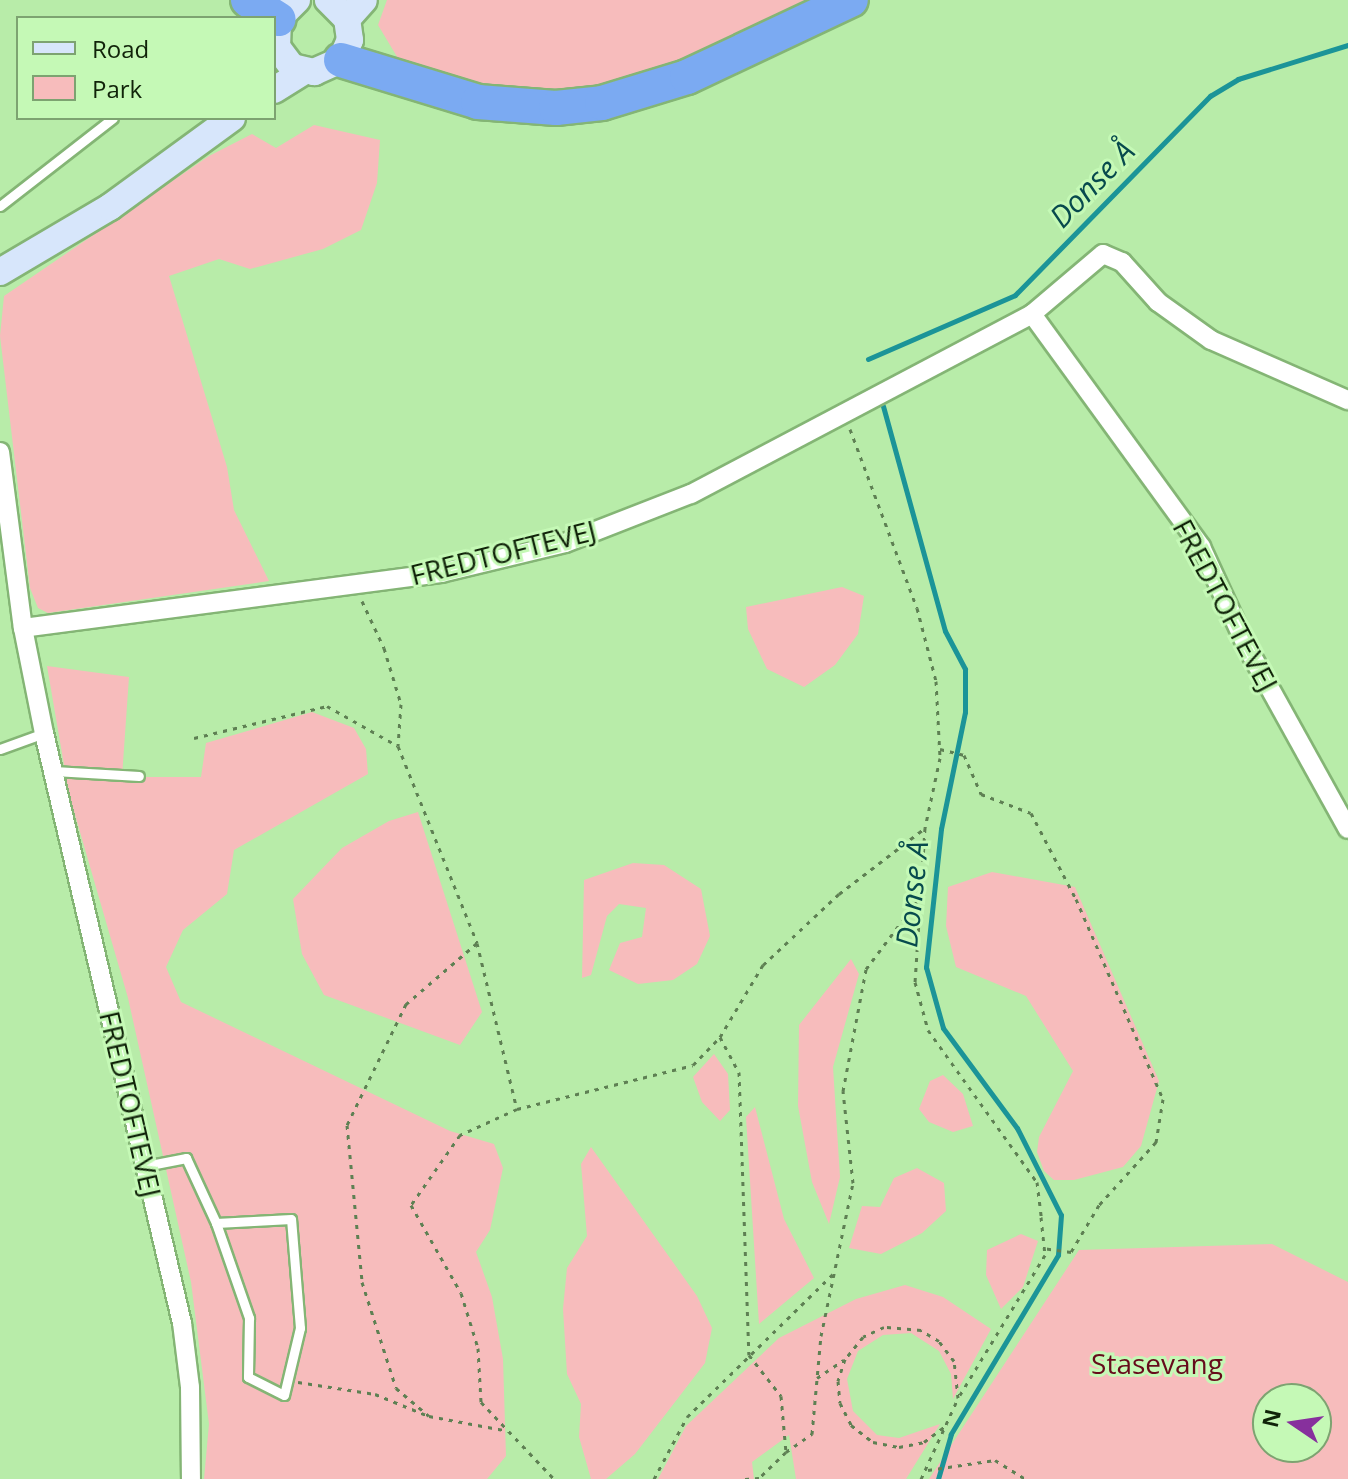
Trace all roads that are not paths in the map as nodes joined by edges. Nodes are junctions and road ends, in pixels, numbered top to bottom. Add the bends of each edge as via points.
1 (248, 0) edge
2 (851, 0) edge
3 (339, 4) edge
4 (266, 16) edge
5 (281, 29) edge
6 (341, 60) junction
7 (304, 71) junction
8 (276, 89) edge
9 (110, 120) edge
10 (203, 120) edge
11 (229, 120) edge
12 (0, 206) edge
13 (0, 269) edge
14 (1032, 314) junction
15 (1348, 400) edge
16 (0, 452) edge
17 (23, 628) junction
18 (44, 733) junction
19 (0, 749) edge
20 (54, 771) junction
21 (139, 776) dead end
22 (1348, 829) edge
23 (145, 1166) junction
24 (216, 1223) junction
25 (191, 1479) edge

1 - 4 highway
2 - 6 highway via 687,77 602,103 531,108 478,102
3 - 6 street via 350,40
5 - 7 street via 283,58
6 - 7 street via 324,71
7 - 8 street
9 - 12 lane
10 - 13 street
11 - 13 street via 110,207
14 - 15 street, FREDTOFTEVEJ via 1103,254 1122,262 1158,302 1211,340
14 - 17 street, FREDTOFTEVEJ via 691,494 565,543 441,573
14 - 22 street, FREDTOFTEVEJ via 1201,547 1247,647
16 - 17 street, FREDTOFTEVEJ
17 - 18 street, FREDTOFTEVEJ
18 - 19 lane
18 - 20 street, FREDTOFTEVEJ
20 - 21 lane
20 - 23 street, FREDTOFTEVEJ
23 - 24 lane via 186,1158
23 - 25 street, FREDTOFTEVEJ via 182,1323 190,1387
24 - 24 lane via 249,1318 248,1377 284,1395 300,1328 291,1219

